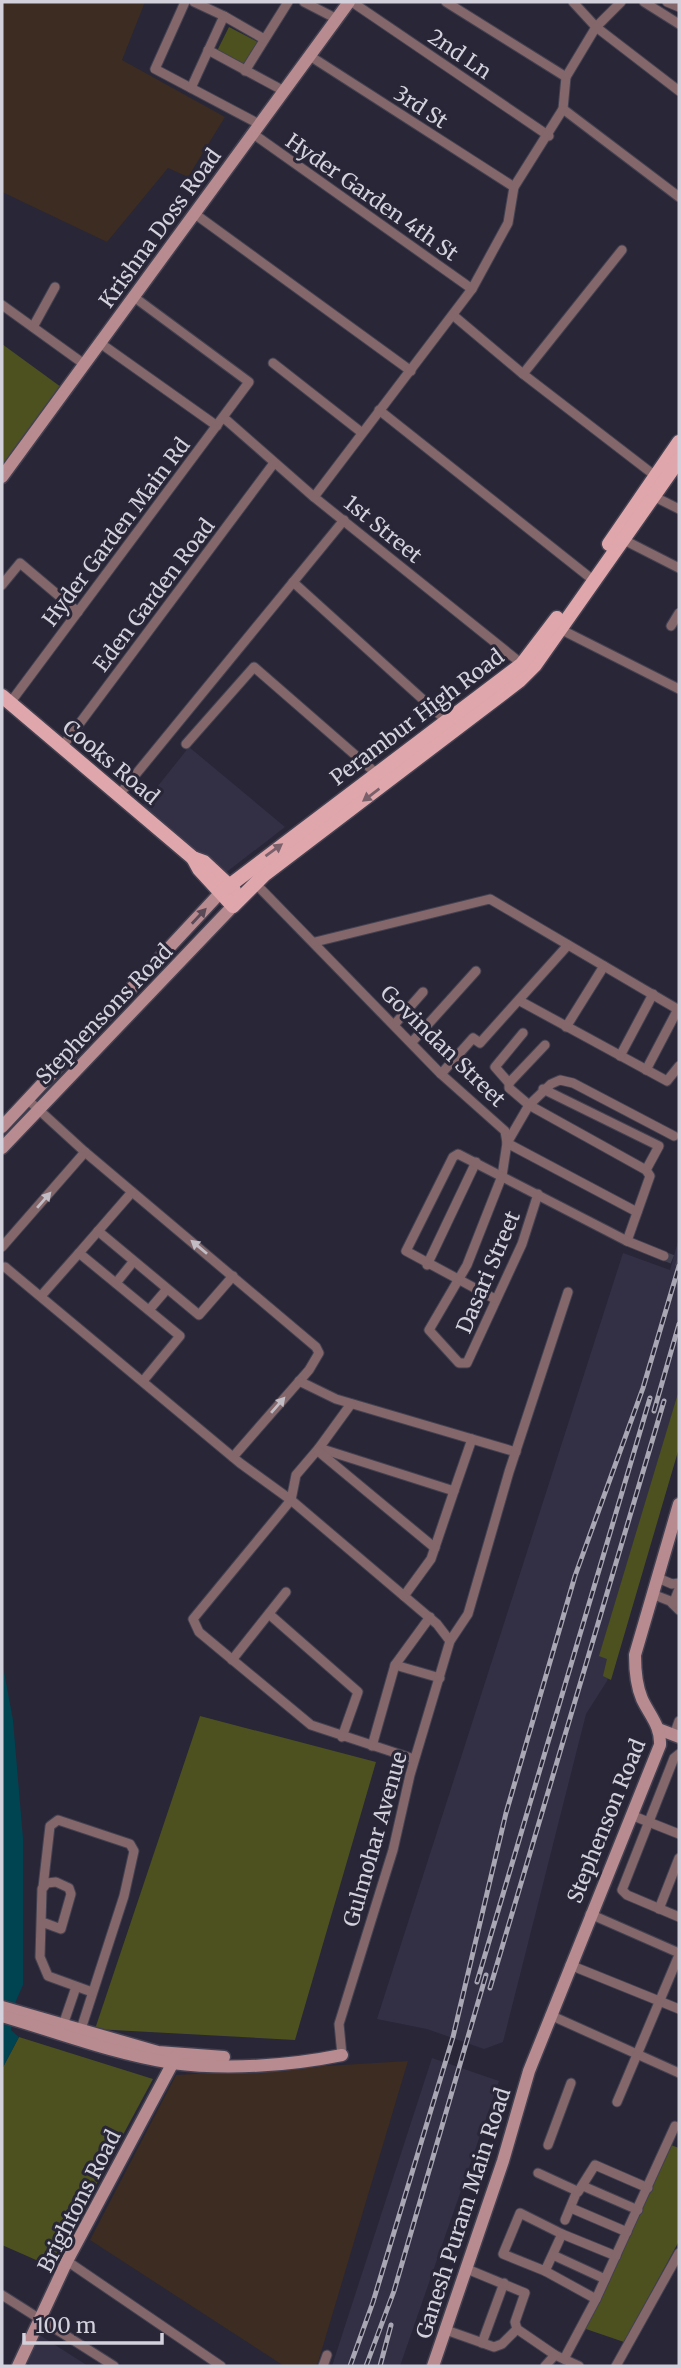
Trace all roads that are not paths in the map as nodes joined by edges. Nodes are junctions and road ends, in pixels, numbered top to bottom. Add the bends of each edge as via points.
1 (185, 2) edge
2 (194, 2) edge
3 (288, 2) edge
4 (304, 2) edge
5 (351, 2) edge
6 (446, 2) edge
7 (573, 2) edge
8 (621, 2) edge
9 (644, 2) edge
10 (667, 2) edge
11 (321, 6) edge
12 (679, 8) edge
13 (224, 16) junction
14 (337, 19) junction
15 (679, 24) edge
16 (596, 27) junction
17 (264, 39) junction
18 (208, 50) junction
19 (310, 56) junction
20 (245, 71) junction
21 (566, 77) junction
22 (191, 88) junction
23 (284, 91) junction
24 (679, 91) edge
25 (563, 109) junction
26 (256, 128) junction
27 (549, 136) junction
28 (514, 187) junction
29 (679, 197) edge
30 (195, 214) junction
31 (622, 250) dead end
32 (55, 287) dead end
33 (472, 289) junction
34 (134, 297) junction
35 (2, 305) edge
36 (454, 316) junction
37 (33, 327) junction
38 (100, 343) junction
39 (274, 363) dead end
40 (85, 364) junction
41 (411, 371) junction
42 (523, 374) junction
43 (379, 411) junction
44 (224, 418) junction
45 (217, 426) junction
46 (361, 432) junction
47 (679, 442) edge
48 (679, 460) edge
49 (274, 463) junction
50 (2, 477) edge
51 (660, 479) junction
52 (314, 497) junction
53 (655, 497) junction
54 (679, 509) edge
55 (344, 520) junction
56 (624, 540) junction
57 (679, 568) edge
58 (588, 576) junction
59 (293, 582) junction
60 (2, 584) edge
61 (78, 612) junction
62 (679, 613) edge
63 (671, 626) dead end
64 (556, 627) junction
65 (522, 664) junction
66 (679, 689) edge
67 (6, 700) edge
68 (452, 726) junction
69 (186, 744) dead end
70 (62, 747) junction
71 (394, 770) junction
72 (377, 774) junction
73 (118, 796) junction
74 (251, 878) junction
75 (225, 889) junction
76 (237, 902) junction
77 (315, 942) junction
78 (568, 945) junction
79 (604, 967) junction
80 (476, 971) dead end
81 (423, 992) dead end
82 (653, 994) junction
83 (520, 1001) junction
84 (679, 1009) edge
85 (394, 1025) junction
86 (566, 1027) junction
87 (523, 1033) dead end
88 (412, 1042) junction
89 (545, 1045) dead end
90 (620, 1056) junction
91 (679, 1066) edge
92 (646, 1070) junction
93 (441, 1074) junction
94 (509, 1083) junction
95 (543, 1089) junction
96 (27, 1100) junction
97 (529, 1105) junction
98 (38, 1110) junction
99 (2, 1127) edge
100 (674, 1136) dead end
101 (508, 1143) junction
102 (2, 1148) edge
103 (85, 1153) junction
104 (476, 1162) junction
105 (646, 1170) junction
106 (502, 1176) junction
107 (132, 1192) junction
108 (538, 1194) junction
109 (637, 1212) junction
110 (98, 1231) junction
111 (627, 1241) junction
112 (2, 1248) edge
113 (79, 1253) junction
114 (664, 1256) tunnel mouth
115 (133, 1262) junction
116 (428, 1265) junction
117 (3, 1268) edge
118 (233, 1276) junction
119 (460, 1282) junction
120 (116, 1283) junction
121 (167, 1289) junction
122 (568, 1292) dead end
123 (41, 1296) junction
124 (495, 1299) junction
125 (149, 1310) junction
126 (143, 1381) junction
127 (299, 1381) junction
128 (351, 1404) junction
129 (472, 1439) junction
130 (318, 1449) junction
131 (516, 1452) junction
132 (233, 1457) junction
133 (454, 1491) junction
134 (290, 1500) junction
135 (679, 1504) edge
136 (435, 1548) junction
137 (663, 1580) junction
138 (679, 1583) edge
139 (679, 1589) edge
140 (286, 1592) dead end
141 (404, 1595) junction
142 (657, 1596) junction
143 (676, 1607) edge
144 (269, 1614) junction
145 (430, 1617) junction
146 (450, 1641) junction
147 (232, 1660) junction
148 (395, 1665) junction
149 (440, 1678) junction
150 (679, 1721) edge
151 (661, 1730) junction
152 (677, 1736) edge
153 (342, 1737) junction
154 (372, 1746) junction
155 (679, 1754) edge
156 (414, 1759) junction
157 (631, 1815) junction
158 (648, 1821) junction
159 (679, 1833) edge
160 (678, 1865) edge
161 (43, 1887) junction
162 (659, 1909) junction
163 (590, 1914) junction
164 (679, 1917) edge
165 (42, 1922) junction
166 (679, 1954) edge
167 (570, 1965) junction
168 (76, 1987) junction
169 (92, 1992) junction
170 (659, 2000) junction
171 (2, 2007) edge
172 (679, 2009) edge
173 (550, 2015) junction
174 (2, 2016) edge
175 (25, 2018) junction
176 (64, 2025) junction
177 (81, 2029) junction
178 (340, 2051) joint
179 (636, 2054) junction
180 (174, 2059) junction
181 (529, 2071) joint
182 (679, 2073) edge
183 (571, 2084) dead end
184 (617, 2102) dead end
185 (675, 2126) dead end
186 (548, 2145) dead end
187 (538, 2173) dead end
188 (648, 2188) junction
189 (580, 2189) junction
190 (571, 2208) junction
191 (638, 2210) junction
192 (565, 2220) dead end
193 (627, 2232) junction
194 (562, 2234) junction
195 (679, 2253) edge
196 (553, 2255) junction
197 (616, 2256) junction
198 (67, 2261) junction
199 (467, 2269) junction
200 (545, 2271) junction
201 (605, 2279) junction
202 (504, 2283) junction
203 (2, 2297) edge
204 (596, 2299) junction
205 (42, 2318) junction
206 (516, 2329) junction
207 (446, 2330) junction
208 (482, 2343) junction
209 (327, 2355) dead end
210 (559, 2357) junction
211 (215, 2365) edge
212 (18, 2366) edge
213 (114, 2366) edge
214 (323, 2366) edge
215 (433, 2366) edge
216 (545, 2366) edge
217 (579, 2366) edge
218 (616, 2366) edge

1 - 22 street, Hyder Garden 4th St via 155,69
2 - 13 street
3 - 17 street
4 - 11 street
5 - 14 main road, Krishna Doss Road
5 - 27 street, 2nd Ln
6 - 21 street
7 - 16 street
8 - 16 street
9 - 15 street
10 - 12 street
11 - 14 street
13 - 17 street
13 - 18 street
14 - 19 main road, Krishna Doss Road
16 - 21 street
16 - 24 street
17 - 20 street
18 - 20 street
18 - 22 street
19 - 23 main road, Krishna Doss Road
19 - 28 street, 3rd St
20 - 23 street
21 - 25 street
22 - 26 street, Hyder Garden 4th St
23 - 26 main road, Krishna Doss Road
25 - 27 street
25 - 29 street
26 - 30 main road, Krishna Doss Road
26 - 33 street, Hyder Garden 4th St
27 - 28 street
28 - 33 street via 508,223
30 - 34 main road, Krishna Doss Road
30 - 41 street
31 - 42 street
32 - 37 street
33 - 36 street
34 - 38 main road, Krishna Doss Road
34 - 44 street, Hyder Garden Main Rd via 249,382
35 - 37 street
36 - 41 street
36 - 42 street
37 - 40 street
38 - 40 main road, Krishna Doss Road
38 - 45 street
39 - 46 street
40 - 50 main road, Krishna Doss Road
41 - 43 street
42 - 51 street
43 - 46 street
43 - 58 street
44 - 45 street, Hyder Garden Main Rd
44 - 49 street, 1st Street
45 - 61 street, Hyder Garden Main Rd
46 - 52 street
47 - 51 main road, Perambur High Road
48 - 51 main road, Perambur High Road
49 - 52 street, 1st Street
49 - 70 street, Eden Garden Road
51 - 53 main road, Perambur High Road
51 - 58 main road, Perambur High Road
52 - 55 street, 1st Street
53 - 54 street
53 - 56 main road, Perambur High Road
55 - 59 street
55 - 65 street, 1st Street
56 - 57 street
56 - 64 main road, Perambur High Road
58 - 64 main road, Perambur High Road
59 - 68 street
59 - 73 street
60 - 61 street via 20,563
61 - 67 street, Hyder Garden Main Rd
62 - 63 street
64 - 65 main road, Perambur High Road
64 - 66 street
64 - 68 main road, Perambur High Road via 535,665 519,681
65 - 68 main road, Perambur High Road
67 - 70 main road, Cooks Road
68 - 71 main road, Perambur High Road
69 - 72 street via 254,667
70 - 73 main road, Cooks Road
71 - 72 main road, Perambur High Road
71 -> 74 main road, Perambur High Road
74 -> 72 main road, Perambur High Road
73 - 75 main road, Cooks Road via 193,858 204,862
74 - 75 main road, Perambur High Road
74 - 76 main road, Perambur High Road
74 - 77 street, Govindan Street
75 - 76 main road, Cooks Road
96 -> 75 main road, Stephensons Road
76 - 98 main road, Stephensons Road
77 - 78 street via 490,899
77 - 85 street, Govindan Street
78 - 79 street
78 - 83 street
79 - 82 street
79 - 86 street
80 - 88 street
81 - 85 street
82 - 84 street
82 - 90 street
83 - 86 street
83 - 93 street via 480,1043 473,1038
84 - 92 street
85 - 88 street, Govindan Street
86 - 90 street
87 - 94 street via 495,1068
88 - 93 street, Govindan Street
89 - 94 street
90 - 92 street
91 - 92 street via 667,1081
93 - 101 street, Govindan Street via 505,1130
94 - 97 street
95 - 97 street
95 - 100 street via 560,1080 573,1083
95 - 105 street via 659,1146
96 - 98 street
96 - 99 main road, Stephensons Road
97 - 101 street
97 - 105 street
98 - 102 main road, Stephensons Road
98 - 103 street
101 - 106 street
101 - 109 street, Govindan Street
103 - 107 street
112 -> 103 street
104 - 106 street
104 - 116 street
104 - 116 street via 461,1154 453,1157 406,1251
105 - 109 street via 649,1183
106 - 108 street
106 - 119 street
107 - 110 street
118 -> 107 street
108 - 111 street
108 - 124 street, Dasari Street via 522,1244
109 - 111 street
110 - 113 street
110 - 115 street
111 - 114 street
112 - 117 street via 6,1257
113 - 120 street
113 - 123 street
115 - 120 street
115 - 121 street
116 - 119 street
117 - 123 street
118 - 121 street via 199,1315
118 - 127 street via 316,1347 317,1358
119 - 124 street
119 - 124 street, Dasari Street via 429,1329 458,1363 467,1363
120 - 125 street
121 - 125 street
122 - 131 street, Gulmohar Avenue
123 - 126 street
125 - 126 street via 180,1336
126 - 132 street
127 - 128 street
132 -> 127 street
128 - 129 street
128 - 130 street
129 - 131 street
129 - 133 street
130 - 133 street
130 - 134 street via 296,1475
130 - 136 street
131 - 146 street, Gulmohar Avenue via 468,1614
132 - 134 street
133 - 136 street
134 - 141 street
134 - 147 street via 193,1619 199,1632
135 - 137 main road, Stephenson Road
136 - 141 street
137 - 138 street
137 - 142 main road, Stephenson Road
139 - 143 street
140 - 144 street
141 - 145 street
142 - 143 street
142 - 151 main road, Stephenson Road via 635,1655 635,1675 641,1696
144 - 147 street
144 - 153 street via 358,1692
145 - 146 street
145 - 148 street
146 - 149 street, Gulmohar Avenue
147 - 153 street via 302,1720
148 - 149 street
148 - 154 street
149 - 156 street, Gulmohar Avenue
150 - 152 street
151 - 152 main road
151 - 157 main road, Stephenson Road via 660,1745
153 - 154 street
154 - 156 street
155 - 158 street
156 - 178 street, Gulmohar Avenue via 393,1850 341,2017
157 - 158 street
157 - 163 main road, Stephenson Road
158 - 159 street
158 - 162 street via 622,1890
160 - 162 street
161 - 165 street
161 - 165 street via 56,1882 71,1894 61,1929
161 - 169 street via 50,1826 58,1821 130,1844 134,1851
162 - 164 street
163 - 166 street
163 - 167 main road, Stephenson Road
165 - 168 street via 43,1971
166 - 170 street
167 - 170 street
167 - 173 main road, Stephenson Road
168 - 169 street
168 - 176 street
169 - 177 street
170 - 172 street
170 - 179 street
171 - 175 main road
173 - 179 street
173 - 181 main road, Stephenson Road
174 - 175 main road
175 - 176 main road
175 - 180 main road
176 - 177 main road
177 - 180 main road
178 - 180 main road
179 - 182 street
179 - 184 street
180 - 198 main road, Brightons Road
181 - 199 main road, Ganesh Puram Main Road
183 - 186 street
185 - 188 street
187 - 189 street
188 - 189 street via 597,2165
188 - 191 street
189 - 190 street
189 - 191 street
190 - 192 street
190 - 193 street
191 - 193 street
193 - 197 street
194 - 196 street
194 - 197 street
194 - 200 street via 520,2213 503,2254
195 - 218 street
196 - 200 street
196 - 201 street
197 - 201 street
198 - 205 main road, Brightons Road
198 - 211 street
199 - 202 street
199 - 207 main road, Ganesh Puram Main Road
200 - 204 street
201 - 204 street
202 - 206 street via 525,2293
202 - 208 street
203 - 205 street
204 - 210 street
205 - 212 main road, Brightons Road
205 - 213 street
206 - 208 street via 499,2346
206 - 210 street
207 - 208 street
207 - 215 main road, Ganesh Puram Main Road
209 - 214 street
210 - 216 street
210 - 217 street

